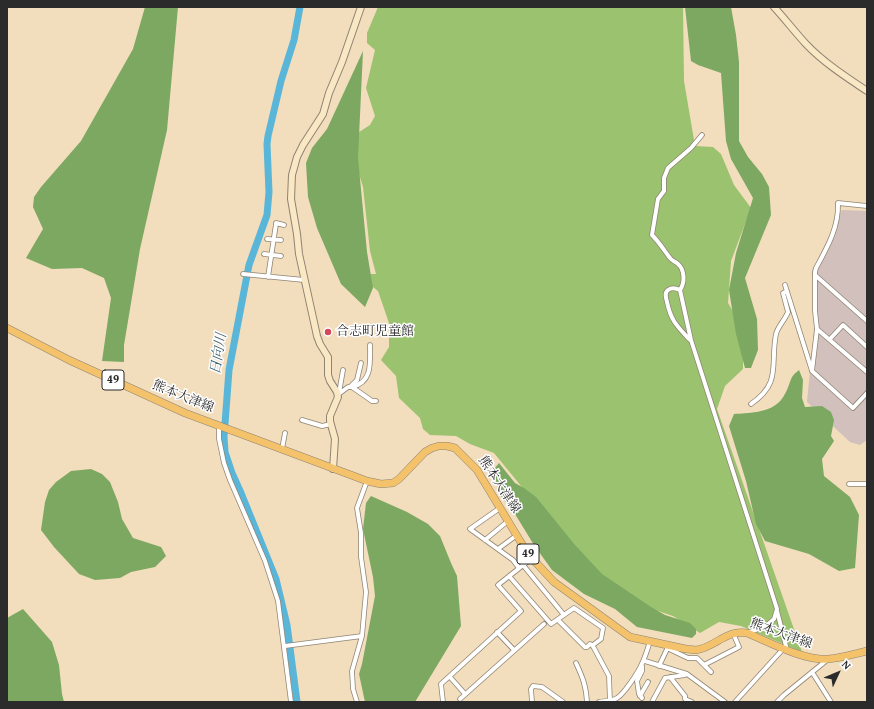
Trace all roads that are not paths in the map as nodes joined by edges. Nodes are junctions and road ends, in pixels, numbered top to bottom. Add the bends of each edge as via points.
1 (361, 7) edge
2 (774, 7) edge
3 (867, 90) edge
4 (702, 135) dead end
5 (867, 206) edge
6 (284, 225) dead end
7 (267, 239) dead end
8 (274, 240) junction
9 (281, 240) dead end
10 (264, 254) dead end
11 (272, 255) junction
12 (281, 256) dead end
13 (243, 274) dead end
14 (815, 275) junction
15 (268, 277) junction
16 (304, 280) junction
17 (785, 285) dead end
18 (680, 290) junction
19 (787, 292) junction
20 (867, 321) edge
21 (7, 328) edge
22 (817, 329) junction
23 (830, 340) junction
24 (691, 341) junction
25 (370, 345) dead end
26 (867, 347) edge
27 (361, 363) dead end
28 (343, 370) dead end
29 (812, 371) junction
30 (867, 372) edge
31 (351, 387) junction
32 (339, 393) junction
33 (867, 393) edge
34 (376, 401) dead end
35 (751, 404) dead end
36 (302, 420) dead end
37 (331, 424) junction
38 (223, 427) junction
39 (285, 433) dead end
40 (282, 449) junction
41 (332, 469) junction
42 (367, 481) junction
43 (849, 484) dead end
44 (867, 484) edge
45 (500, 508) junction
46 (508, 521) junction
47 (517, 535) junction
48 (485, 540) junction
49 (498, 549) junction
50 (532, 558) junction
51 (523, 565) junction
52 (518, 568) junction
53 (509, 576) junction
54 (777, 609) junction
55 (564, 615) junction
56 (558, 620) junction
57 (544, 624) dead end
58 (498, 632) junction
59 (733, 633) junction
60 (746, 633) junction
61 (362, 636) junction
62 (650, 642) junction
63 (593, 645) junction
64 (285, 646) junction
65 (668, 646) junction
66 (786, 649) junction
67 (514, 650) junction
68 (867, 651) edge
69 (827, 660) junction
70 (644, 661) junction
71 (576, 664) dead end
72 (704, 665) junction
73 (642, 666) junction
74 (659, 666) junction
75 (711, 672) dead end
76 (812, 672) junction
77 (687, 674) junction
78 (450, 676) junction
79 (670, 677) junction
80 (648, 682) dead end
81 (465, 694) junction
82 (460, 699) dead end
83 (610, 701) edge
84 (291, 702) edge
85 (357, 702) edge
86 (443, 702) edge
87 (532, 702) edge
88 (563, 702) edge
89 (587, 702) edge
90 (599, 702) edge
91 (652, 702) edge
92 (692, 702) edge
93 (725, 702) edge
94 (735, 702) edge
95 (777, 702) edge
96 (831, 702) edge

1 - 16 street via 323,114 302,145 292,175 291,199
2 - 3 street via 806,44 825,61
4 - 18 street via 668,168 664,178 664,191 658,199 652,235 683,271
5 - 14 street via 838,204 837,223
6 - 8 street via 276,223
7 - 8 street
8 - 9 street
8 - 11 street
10 - 11 street
11 - 12 street
11 - 15 street
13 - 15 street
14 - 20 street
14 - 22 street
15 - 16 street
16 - 32 street via 317,336 328,357 328,375
17 - 19 street
18 - 24 street
18 - 24 street via 669,289 665,295 676,326
19 - 29 street
19 - 35 street via 783,293 788,312 776,333 773,373 768,389
21 - 38 main road, 熊本大津線 / 49 via 95,372 185,413
22 - 23 street
22 - 29 street
23 - 26 street via 842,325
23 - 30 street
24 - 54 street
25 - 31 street via 367,377 362,384
27 - 31 street via 357,380
28 - 32 street
29 - 33 street via 853,408
31 - 32 street
31 - 34 street
32 - 37 street via 330,416
36 - 37 street via 322,426
37 - 41 street via 335,439
38 - 40 main road, 熊本大津線 / 49
38 - 64 street via 219,439 224,463 278,601
39 - 40 street
40 - 41 main road, 熊本大津線 / 49
41 - 42 main road, 熊本大津線 / 49
42 - 45 main road, 熊本大津線 / 49 via 381,484 393,482 425,452 439,446 447,446 455,448 477,470
42 - 61 street via 357,508 366,592
43 - 44 street
45 - 46 main road, 熊本大津線 / 49
45 - 48 street via 470,529
46 - 47 main road, 熊本大津線 / 49
46 - 48 street
47 - 49 street
47 - 50 main road, 熊本大津線 / 49
48 - 49 street
49 - 52 street
50 - 51 street
50 - 62 main road, 熊本大津線 / 49 via 554,582 626,634
51 - 52 street
51 - 55 street
52 - 53 street
53 - 56 street via 551,624
53 - 58 street via 498,584 521,611
54 - 60 street via 774,619 766,626
54 - 66 street
55 - 56 street
55 - 63 street via 574,608 603,628 601,639
56 - 63 street via 585,647
57 - 67 street
58 - 67 street
58 - 78 street
59 - 60 main road, 熊本大津線 / 49
59 - 65 main road, 熊本大津線 / 49 via 696,650
59 - 72 street via 739,647
60 - 66 main road, 熊本大津線 / 49
61 - 64 street
61 - 85 street via 352,671
62 - 65 main road, 熊本大津線 / 49
62 - 70 street
63 - 83 street via 609,676
64 - 84 street
65 - 72 street via 688,658 697,658
65 - 74 street
66 - 69 main road, 熊本大津線 / 49 via 807,657
66 - 94 street
67 - 81 street
68 - 69 main road, 熊本大津線 / 49
69 - 76 street
70 - 73 street
70 - 74 street
71 - 89 street via 584,679
72 - 75 street
73 - 80 street via 637,681 641,697
73 - 83 street via 618,698
74 - 77 street
76 - 95 street
76 - 96 street
77 - 79 street
77 - 93 street
78 - 81 street
78 - 86 street via 441,684
79 - 91 street via 665,678
79 - 92 street via 685,699
81 - 82 street
83 - 90 street
87 - 88 street via 533,686 542,687

